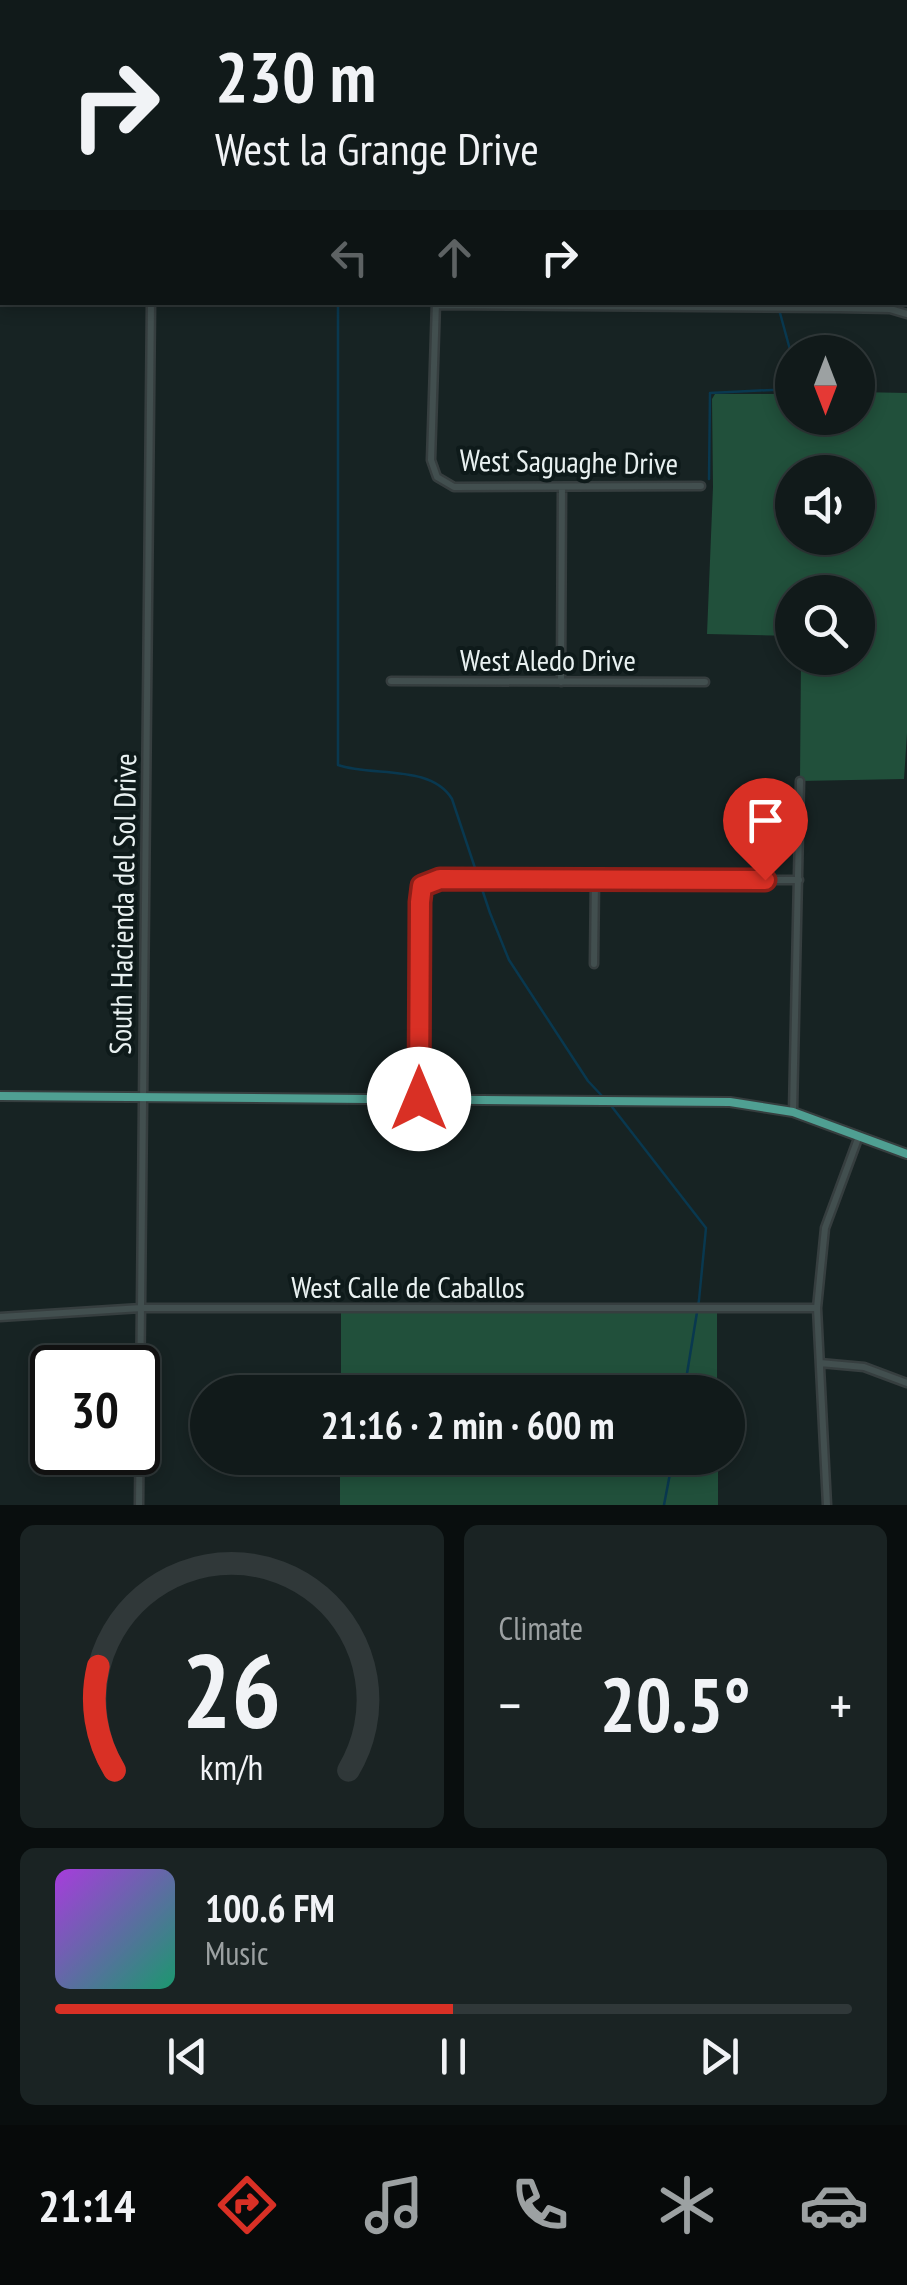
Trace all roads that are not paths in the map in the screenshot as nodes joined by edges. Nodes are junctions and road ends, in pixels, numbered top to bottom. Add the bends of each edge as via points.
1 (151, 305) edge
2 (436, 305) edge
3 (838, 305) edge
4 (907, 314) edge
5 (702, 486) dead end
6 (562, 488) junction
7 (391, 681) dead end
8 (560, 682) junction
9 (705, 682) dead end
10 (800, 782) dead end
11 (595, 878) junction
12 (799, 880) junction
13 (594, 964) dead end
14 (0, 1096) edge
15 (143, 1097) junction
16 (419, 1099) junction
17 (793, 1112) junction
18 (859, 1136) junction
19 (907, 1154) edge
20 (141, 1308) junction
21 (817, 1308) junction
22 (0, 1318) edge
23 (820, 1363) junction
24 (907, 1384) edge
25 (139, 1505) edge
26 (828, 1505) edge

1 - 15 street, South Hacienda del Sol Drive
2 - 6 street, West Saguaghe Drive via 431,460 437,477 454,486
3 - 4 street
5 - 6 street, West Saguaghe Drive
6 - 8 street
7 - 8 street, West Aledo Drive
8 - 9 street, West Aledo Drive
10 - 12 street
11 - 12 street
11 - 13 street
11 - 16 street via 440,879 422,886
12 - 17 street
14 - 15 main road
15 - 16 main road
15 - 20 street, South Hacienda del Sol Drive
16 - 17 main road via 730,1102
17 - 18 main road
18 - 19 main road
18 - 21 street via 825,1228
20 - 21 street, West Calle de Caballos
20 - 22 street, West Calle de Caballos
20 - 25 street, South Hacienda del Sol Drive
21 - 23 street
23 - 24 street via 864,1367
23 - 26 street

